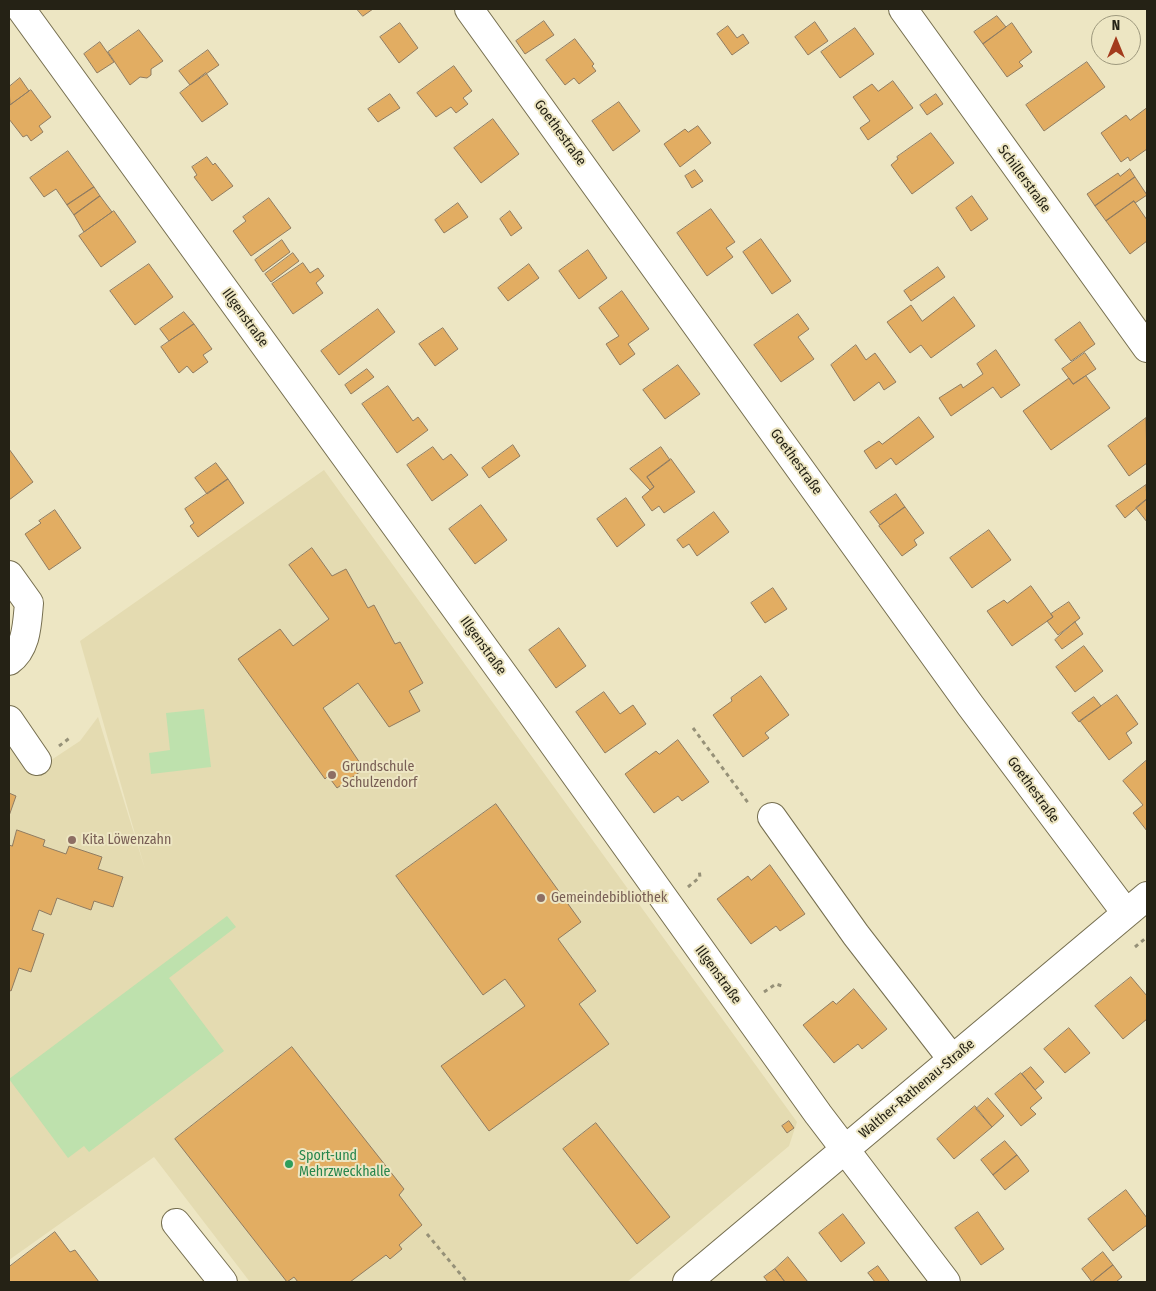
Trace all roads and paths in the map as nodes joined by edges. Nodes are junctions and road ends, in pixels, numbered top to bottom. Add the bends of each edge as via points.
1 (20, 9) edge
2 (469, 9) edge
3 (903, 9) edge
4 (1147, 348) edge
5 (9, 575) edge
6 (9, 662) edge
7 (9, 720) edge
8 (693, 728) dead end
9 (37, 761) dead end
10 (762, 812) joint
11 (698, 870) dead end
12 (682, 892) dead end
13 (1147, 896) edge
14 (1126, 913) junction
15 (1147, 937) edge
16 (1135, 947) dead end
17 (785, 987) dead end
18 (758, 997) dead end
19 (952, 1058) junction
20 (844, 1150) junction
21 (176, 1223) dead end
22 (427, 1234) dead end
23 (224, 1282) edge
24 (467, 1282) edge
25 (687, 1282) edge
26 (946, 1282) edge

1 - 20 street, Illgenstraße
2 - 14 street, Goethestraße via 976,712
3 - 4 street, Schillerstraße
5 - 6 street via 29,603 23,644
7 - 9 street
8 - 10 path
10 - 19 street
11 - 12 path via 700,877
13 - 14 street, Walther-Rathenau-Straße
14 - 19 street, Walther-Rathenau-Straße
15 - 16 path
17 - 18 path via 776,984
19 - 20 street, Walther-Rathenau-Straße
20 - 25 street, Walther-Rathenau-Straße
20 - 26 street, Illgenstraße
21 - 23 street
22 - 24 path

